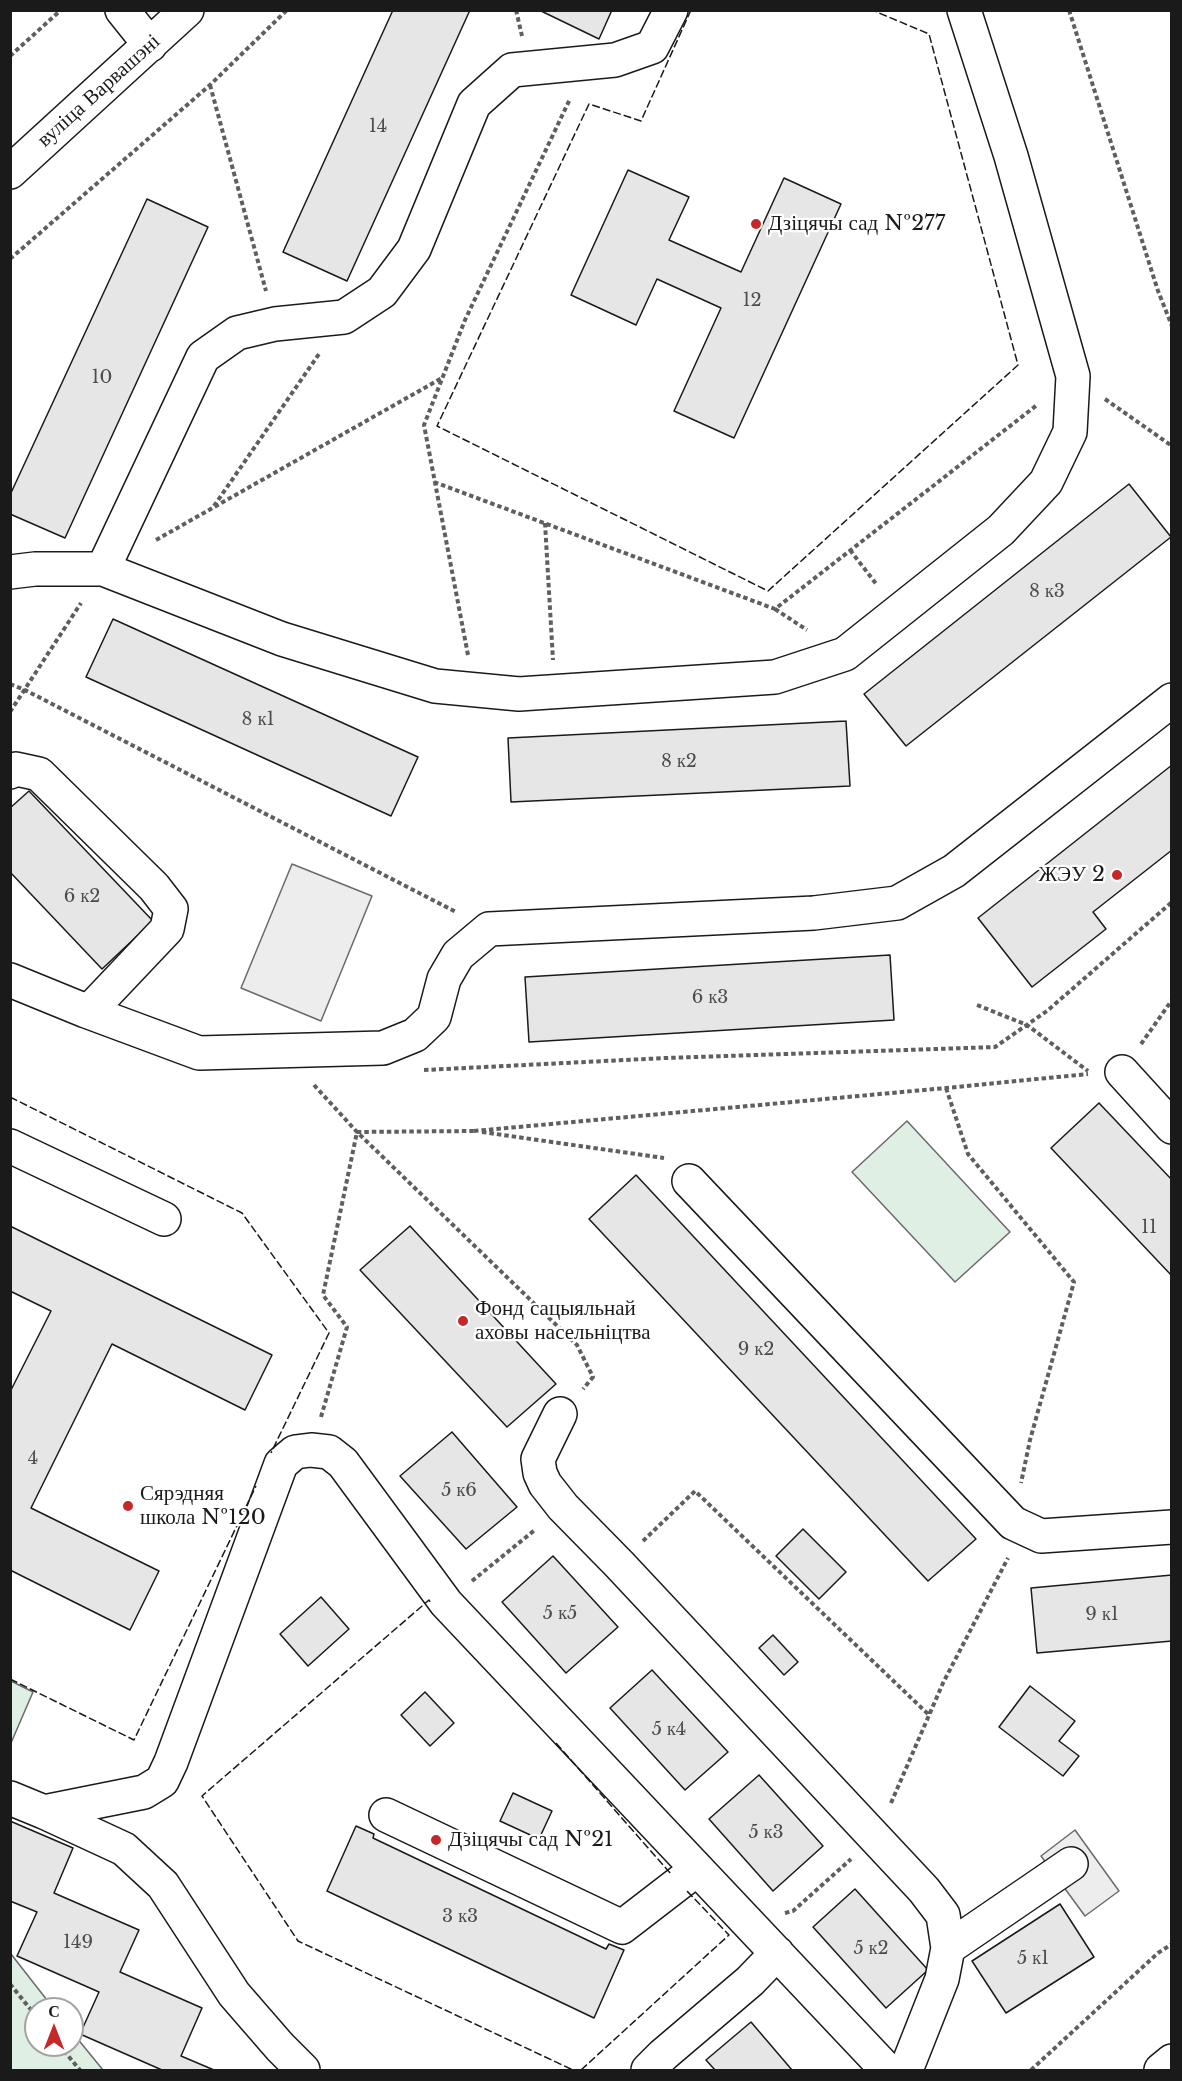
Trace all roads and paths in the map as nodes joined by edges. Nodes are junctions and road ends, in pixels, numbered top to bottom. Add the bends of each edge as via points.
1 (61, 10) edge
2 (122, 10) edge
3 (187, 10) edge
4 (288, 10) edge
5 (671, 10) edge
6 (1069, 10) edge
7 (958, 14) edge
8 (150, 45) junction
9 (10, 56) edge
10 (587, 63) junction
11 (210, 85) junction
12 (10, 172) edge
13 (10, 259) edge
14 (344, 318) junction
15 (275, 324) junction
16 (1172, 326) edge
17 (1073, 376) junction
18 (442, 378) junction
19 (1172, 446) edge
20 (434, 482) junction
21 (213, 507) junction
22 (545, 523) junction
23 (153, 541) dead end
24 (850, 550) junction
25 (103, 569) junction
26 (10, 572) edge
27 (898, 612) junction
28 (10, 684) edge
29 (25, 690) junction
30 (474, 690) junction
31 (554, 692) junction
32 (1172, 700) edge
33 (10, 712) edge
34 (10, 772) edge
35 (1172, 902) edge
36 (489, 929) junction
37 (10, 980) edge
38 (1172, 1000) edge
39 (977, 1005) dead end
40 (86, 1011) junction
41 (1027, 1025) junction
42 (283, 1052) junction
43 (414, 1071) dead end
44 (1122, 1072) joint
45 (946, 1088) junction
46 (1172, 1127) edge
47 (474, 1131) junction
48 (357, 1132) junction
49 (10, 1146) edge
50 (688, 1181) joint
51 (164, 1220) dead end
52 (560, 1414) joint
53 (1030, 1440) dead end
54 (311, 1450) junction
55 (562, 1507) junction
56 (1013, 1523) junction
57 (1172, 1527) edge
58 (640, 1544) dead end
59 (446, 1603) junction
60 (929, 1715) junction
61 (10, 1798) edge
62 (888, 1809) dead end
63 (44, 1812) junction
64 (386, 1815) dead end
65 (874, 1838) junction
66 (1071, 1864) dead end
67 (696, 1870) junction
68 (793, 1911) dead end
69 (1172, 1944) edge
70 (948, 1948) junction
71 (777, 1953) junction
72 (10, 1984) edge
73 (24, 2001) edge
74 (69, 2057) edge
75 (1172, 2061) edge
76 (80, 2070) edge
77 (303, 2070) edge
78 (648, 2070) edge
79 (887, 2070) edge
80 (906, 2070) edge
81 (1031, 2070) edge
82 (1161, 2070) edge

1 - 9 path
2 - 8 street
3 - 8 street, вуліца Варвашэні
4 - 11 path
5 - 10 street via 652,47 615,60
6 - 16 path
7 - 17 street via 1011,156
8 - 12 street, вуліца Варвашэні
10 - 14 street via 512,70 474,104 414,249 382,292
10 - 18 path via 465,320
11 - 13 path
11 - 15 path
14 - 15 street
14 - 21 path
15 - 25 street via 237,333 203,357
17 - 19 path
17 - 24 path
17 - 27 street via 1070,432 1046,482 1001,530
18 - 20 path via 424,425
18 - 21 path
20 - 22 path
20 - 30 path
21 - 23 path
22 - 24 path via 775,609
22 - 31 path
24 - 27 path
25 - 26 street
25 - 29 path
25 - 30 street via 282,639 435,686
27 - 31 street via 845,654 775,677
28 - 29 path
29 - 33 path
29 - 36 path
30 - 31 street
32 - 36 street via 954,871 897,903 814,913
34 - 40 street via 16,769 39,774 154,887 171,909 167,929
35 - 41 path
36 - 42 street via 458,955 444,979 434,1017 415,1035 382,1048
37 - 40 street
38 - 44 path
39 - 41 path
40 - 42 street via 199,1053
41 - 43 path via 995,1047
41 - 45 path via 1090,1073
42 - 48 path
44 - 46 street
45 - 47 path
45 - 53 path via 968,1154 1074,1282
47 - 48 path
47 - 50 path via 662,1156
48 - 52 path via 577,1345 593,1377
48 - 54 path via 323,1295 347,1327
49 - 51 street
50 - 56 street
52 - 55 street via 538,1459 545,1484
54 - 59 street via 329,1452 343,1463
54 - 63 street via 295,1452 281,1464 162,1781 144,1792
55 - 59 path
55 - 65 street
56 - 57 street via 1041,1536
56 - 60 path via 1010,1555
58 - 60 path via 695,1491
59 - 67 street
60 - 62 path
61 - 63 street
63 - 77 street via 124,1849 163,1885 234,1994
64 - 67 street via 622,1927
65 - 68 path
65 - 70 street via 943,1915
66 - 70 street
67 - 71 street
69 - 81 path
70 - 80 street via 942,1979
71 - 78 street
71 - 79 street
72 - 73 path
74 - 76 path
75 - 82 street

